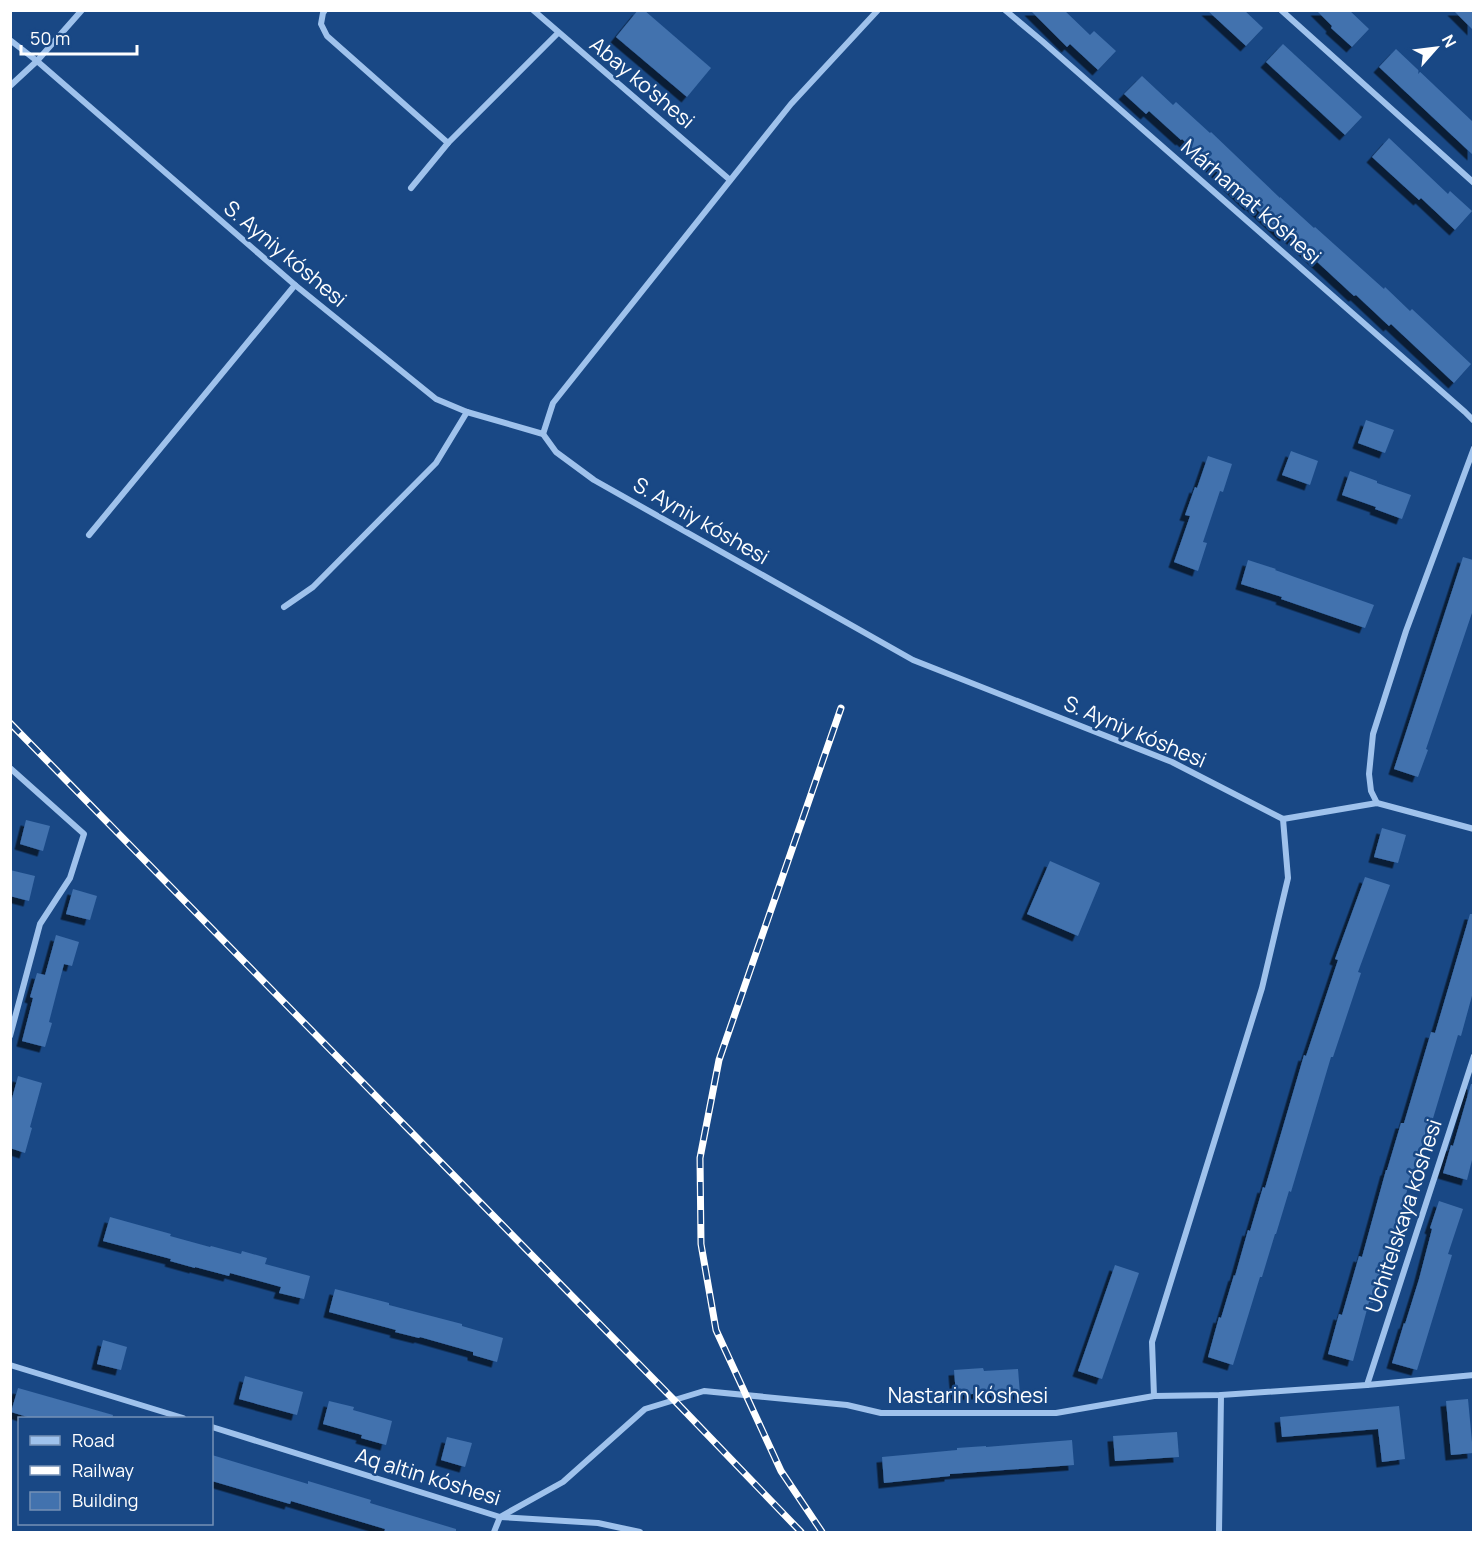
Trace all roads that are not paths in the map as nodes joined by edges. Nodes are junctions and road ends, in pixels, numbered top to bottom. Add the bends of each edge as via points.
1 (82, 10) edge
2 (325, 10) edge
3 (533, 10) edge
4 (878, 10) edge
5 (1005, 10) edge
6 (1281, 10) edge
7 (558, 33) junction
8 (10, 40) edge
9 (37, 61) junction
10 (10, 86) edge
11 (448, 143) junction
12 (730, 180) junction
13 (1473, 183) edge
14 (411, 188) dead end
15 (295, 285) junction
16 (467, 412) junction
17 (1473, 421) edge
18 (543, 434) junction
19 (1473, 447) edge
20 (89, 536) dead end
21 (284, 607) dead end
22 (10, 768) edge
23 (1377, 803) junction
24 (1283, 819) junction
25 (1473, 829) edge
26 (10, 1036) edge
27 (1473, 1056) edge
28 (10, 1365) edge
29 (1473, 1375) edge
30 (1367, 1385) junction
31 (1221, 1395) junction
32 (1154, 1396) junction
33 (177, 1417) edge
34 (213, 1427) edge
35 (500, 1517) junction
36 (494, 1533) edge
37 (640, 1533) edge
38 (1219, 1533) edge

1 - 9 street
2 - 11 street via 321,24 327,36
3 - 7 street, Abay ko'shesi
4 - 12 street via 790,104
5 - 17 street, Márhamat kóshesi
6 - 13 street
7 - 11 street
7 - 12 street, Abay ko'shesi
8 - 9 street, S. Ayniy kóshesi
9 - 10 street
9 - 15 street, S. Ayniy kóshesi
11 - 14 street
12 - 18 street via 553,403
15 - 16 street, S. Ayniy kóshesi via 435,399
15 - 20 street
16 - 18 street, S. Ayniy kóshesi
16 - 21 street via 436,463 314,587
18 - 24 street, S. Ayniy kóshesi via 556,452 594,480 913,660 1173,762
19 - 23 street via 1373,734 1369,774
22 - 26 street via 84,834 70,878 40,924
23 - 24 street
23 - 25 street
24 - 32 street via 1288,878 1262,987 1152,1342
27 - 30 street, Uchitelskaya kóshesi
28 - 33 street
29 - 30 street, Nastarin kóshesi
30 - 31 street, Nastarin kóshesi
31 - 32 street, Nastarin kóshesi
31 - 38 street
32 - 35 street, Nastarin kóshesi via 1056,1413 881,1413 847,1405 704,1391 645,1409 563,1482
34 - 35 street, Aq altin kóshesi
35 - 36 street
35 - 37 street, Aq altin kóshesi via 598,1523

